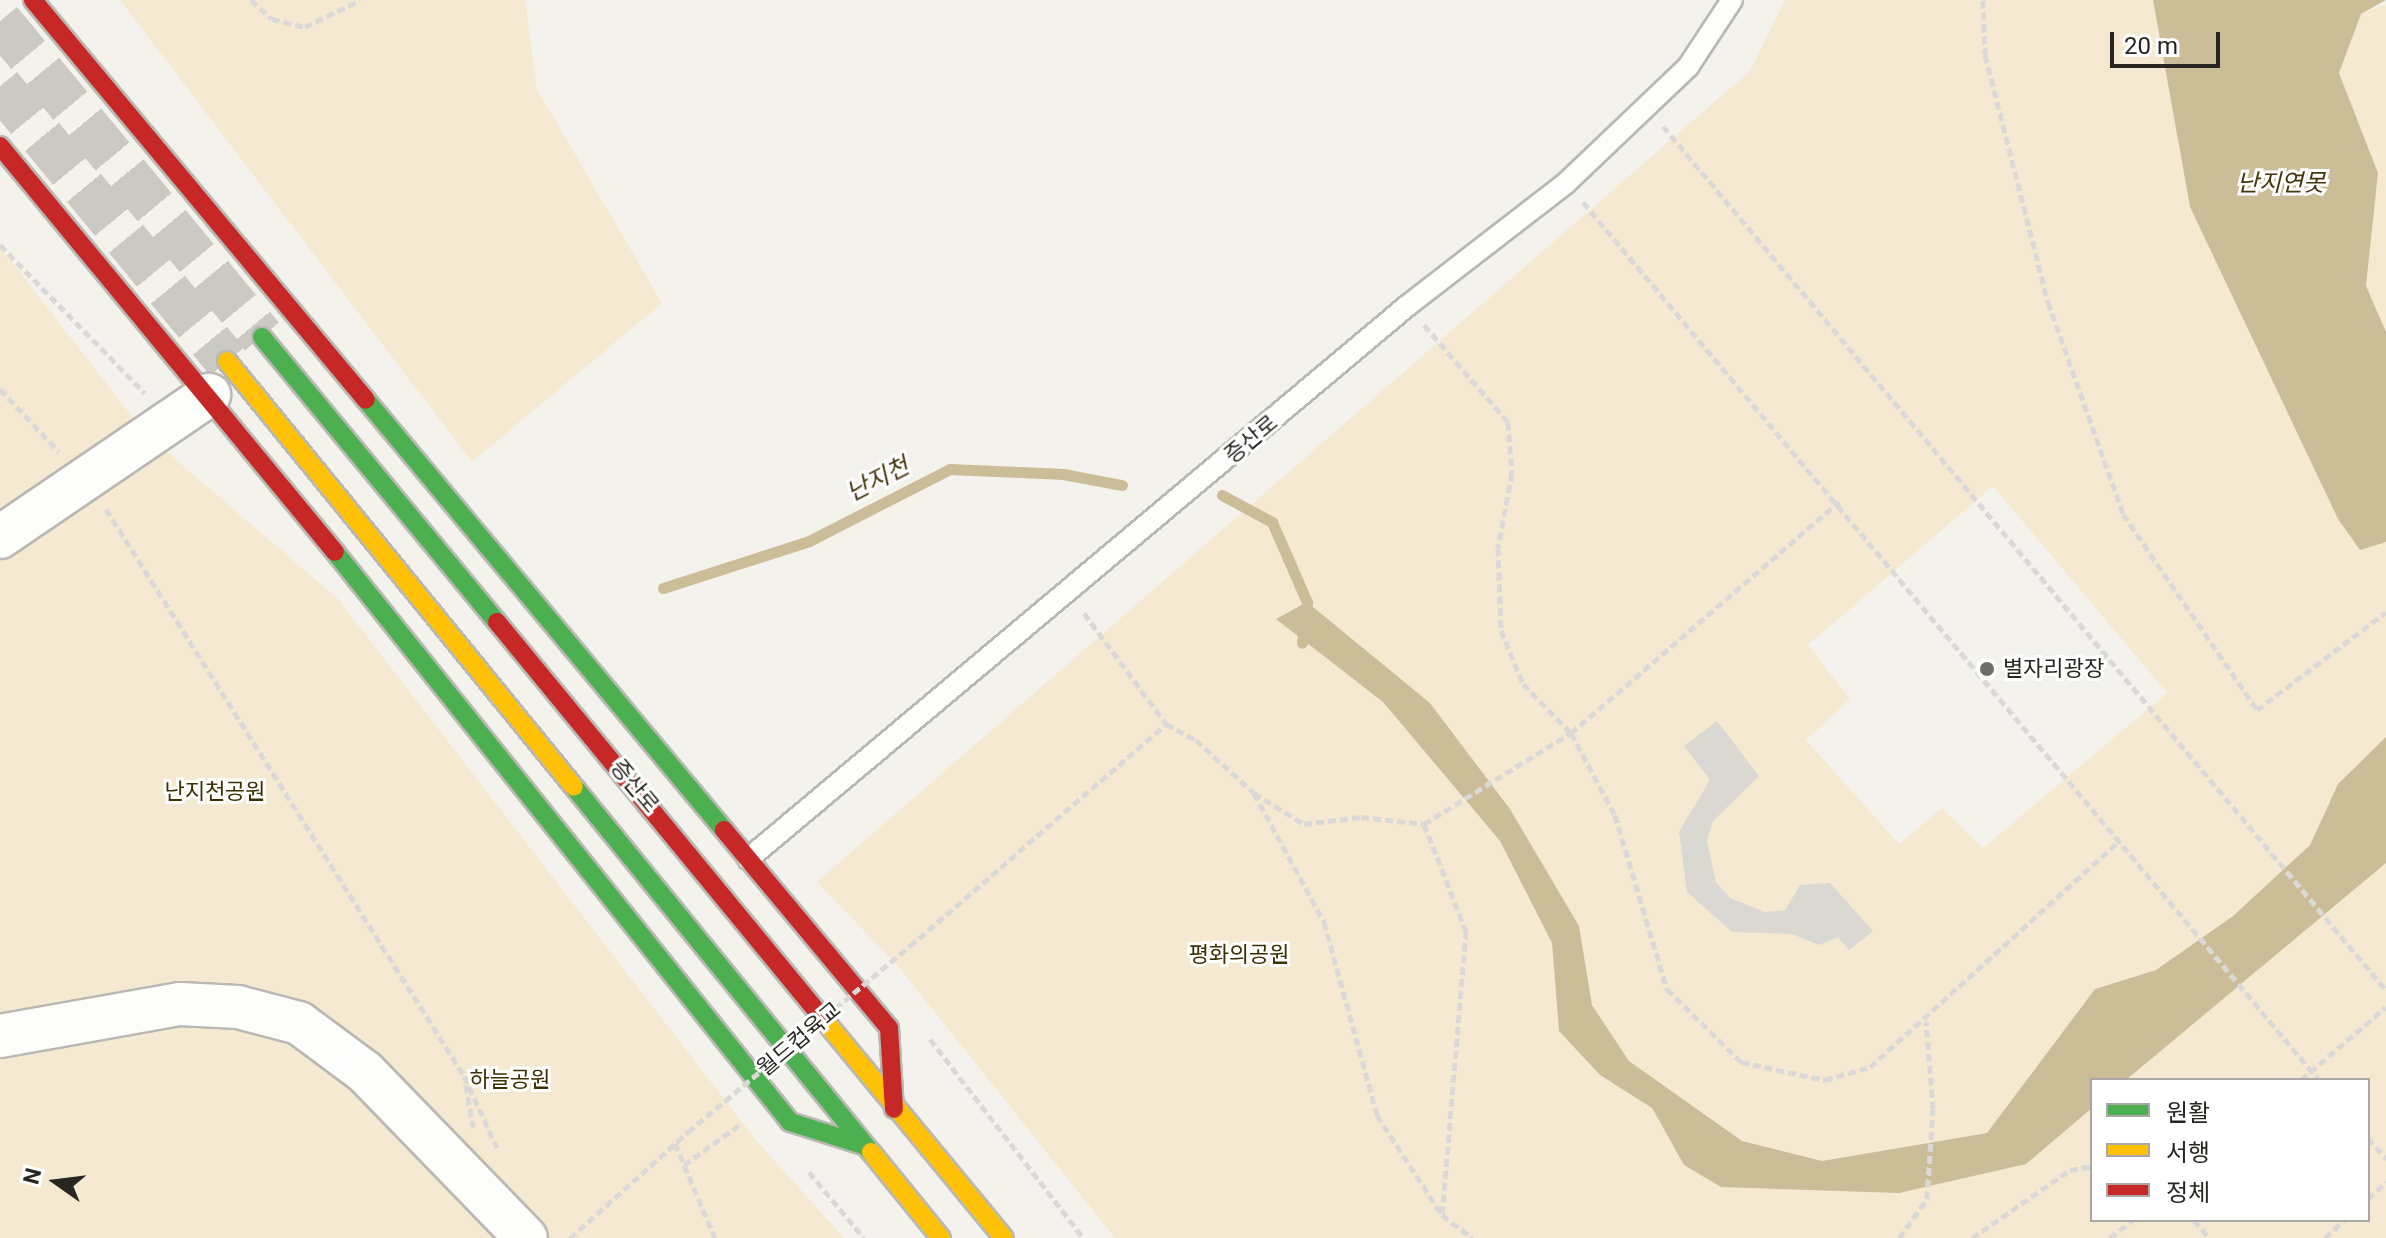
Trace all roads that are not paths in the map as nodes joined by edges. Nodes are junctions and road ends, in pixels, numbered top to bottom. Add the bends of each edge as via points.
1 (33, 0) edge
2 (46, 0) edge
3 (1732, 0) edge
4 (57, 29) junction
5 (0, 146) edge
6 (262, 337) tunnel mouth
7 (218, 378) junction
8 (0, 537) edge
9 (748, 859) junction
10 (0, 1036) edge
11 (894, 1109) junction
12 (863, 1145) junction
13 (526, 1238) edge
14 (941, 1238) edge
15 (1004, 1238) edge

1 - 4 main road
2 - 4 main road
3 - 9 lane, 증산로 via 1688,67 1566,183 1407,306
4 - 9 main road
5 - 7 main road
6 - 11 main road, 증산로
7 - 8 street via 89,482
7 - 12 main road
7 - 12 main road via 790,1122
9 - 11 main road via 889,1028
10 - 13 street via 180,1004 238,1007 299,1023 365,1072
11 - 15 main road, 증산로
12 - 14 main road

